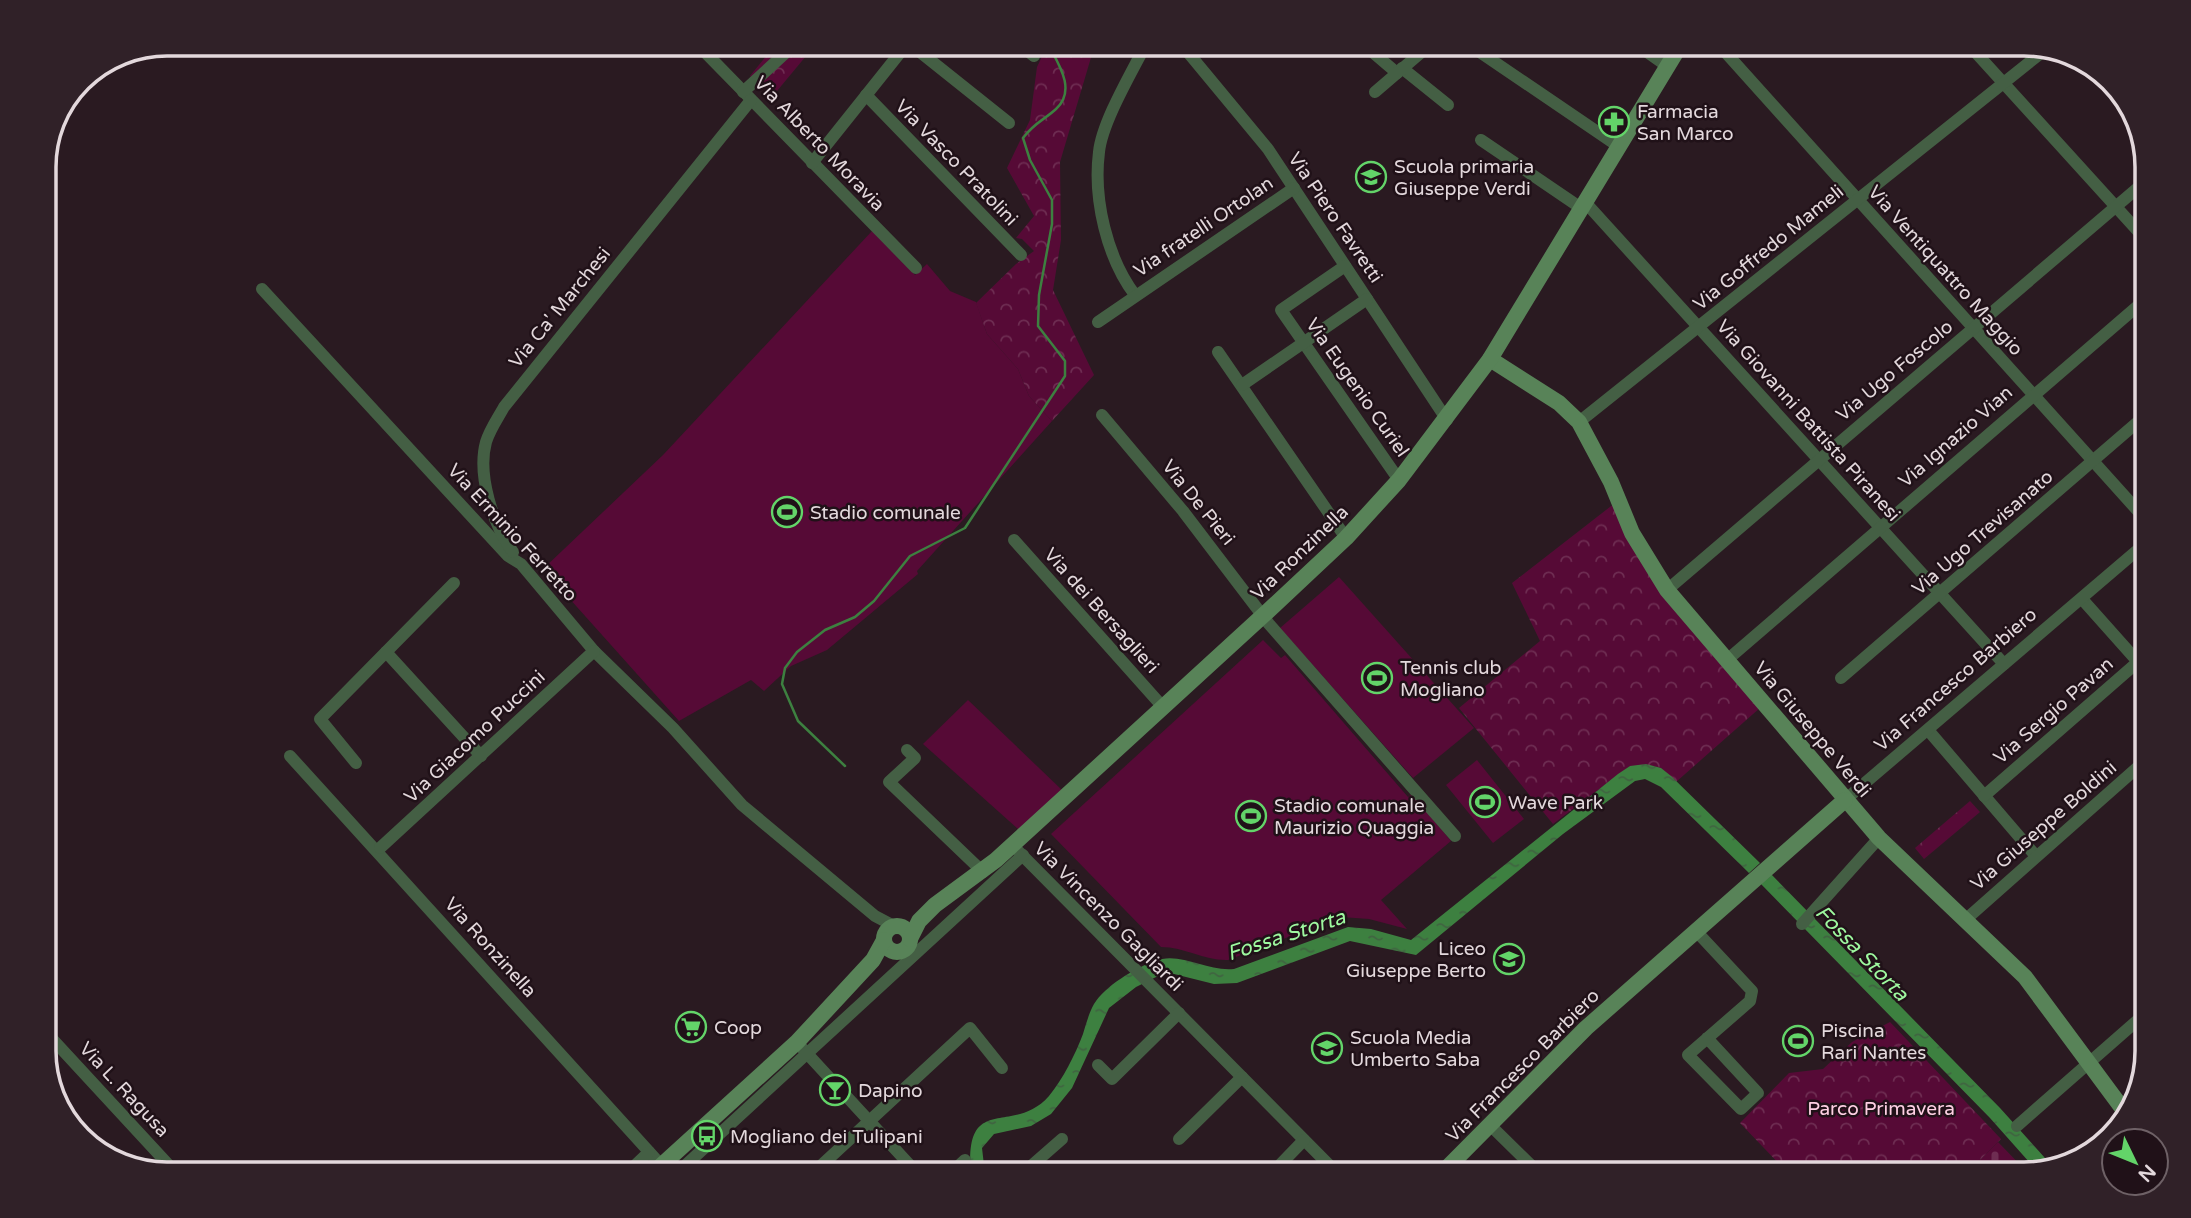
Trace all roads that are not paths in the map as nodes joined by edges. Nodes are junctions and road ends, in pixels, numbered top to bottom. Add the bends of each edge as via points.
1 (709, 56) edge
2 (784, 56) edge
3 (899, 56) edge
4 (924, 56) edge
5 (1141, 56) edge
6 (1191, 56) edge
7 (1379, 56) edge
8 (1416, 56) edge
9 (1486, 56) edge
10 (1653, 56) edge
11 (1673, 56) edge
12 (1729, 56) edge
13 (1979, 56) edge
14 (2037, 57) edge
15 (1667, 66) junction
16 (1399, 71) junction
17 (2004, 83) junction
18 (1375, 92) dead end
19 (866, 95) junction
20 (747, 96) junction
21 (1448, 106) dead end
22 (1010, 123) dead end
23 (1480, 140) dead end
24 (1618, 146) junction
25 (812, 163) junction
26 (1294, 188) junction
27 (2135, 190) edge
28 (1858, 200) junction
29 (1583, 205) junction
30 (2116, 206) junction
31 (2135, 227) edge
32 (1021, 255) dead end
33 (1345, 266) junction
34 (916, 268) dead end
35 (262, 289) dead end
36 (1135, 295) junction
37 (1367, 299) junction
38 (2135, 308) edge
39 (1098, 322) dead end
40 (1699, 327) junction
41 (1974, 329) junction
42 (1304, 343) junction
43 (1218, 352) dead end
44 (1490, 359) junction
45 (1242, 385) junction
46 (2033, 394) junction
47 (1102, 415) dead end
48 (1447, 420) junction
49 (1579, 422) junction
50 (2135, 425) edge
51 (1817, 459) junction
52 (2094, 461) junction
53 (1399, 480) junction
54 (2135, 508) edge
55 (1879, 527) junction
56 (1346, 538) junction
57 (1014, 540) dead end
58 (2135, 553) edge
59 (522, 564) junction
60 (454, 583) dead end
61 (1667, 590) junction
62 (1940, 593) junction
63 (2082, 599) junction
64 (1263, 616) junction
65 (2135, 650) edge
66 (594, 651) junction
67 (386, 652) junction
68 (1727, 660) junction
69 (2004, 664) junction
70 (2135, 665) edge
71 (1841, 678) dead end
72 (1162, 706) junction
73 (1928, 730) junction
74 (907, 750) dead end
75 (290, 756) dead end
76 (481, 756) junction
77 (356, 763) dead end
78 (2135, 769) edge
79 (1984, 796) junction
80 (1846, 800) junction
81 (1455, 836) dead end
82 (1879, 838) junction
83 (380, 848) dead end
84 (1017, 850) junction
85 (2035, 855) junction
86 (983, 872) junction
87 (1806, 920) dead end
88 (1964, 921) junction
89 (1696, 931) junction
90 (895, 933) junction
91 (867, 967) junction
92 (1179, 1013) junction
93 (2135, 1023) edge
94 (1707, 1038) junction
95 (56, 1043) edge
96 (803, 1049) junction
97 (2090, 1064) junction
98 (1098, 1065) dead end
99 (1002, 1068) dead end
100 (1242, 1077) junction
101 (2121, 1106) edge
102 (868, 1120) junction
103 (1490, 1125) junction
104 (2017, 1126) dead end
105 (1062, 1139) dead end
106 (1179, 1139) dead end
107 (1304, 1140) junction
108 (649, 1152) junction
109 (166, 1162) edge
110 (639, 1162) edge
111 (653, 1162) edge
112 (667, 1162) edge
113 (688, 1162) edge
114 (824, 1162) edge
115 (907, 1162) edge
116 (1036, 1162) edge
117 (1283, 1162) edge
118 (1326, 1162) edge
119 (1453, 1162) edge
120 (1528, 1162) edge

1 - 20 street, Via Alberto Moravia
2 - 20 street, Via Ca' Marchesi
3 - 19 street
4 - 22 street
5 - 36 street, Via fratelli Ortolan via 1098,151 1110,249 1120,275
6 - 26 street, Via Piero Favretti via 1268,149
7 - 16 street
8 - 16 street
9 - 24 street
10 - 15 street
11 - 15 street, Via Ronzinella
12 - 28 street, Via Ventiquattro Maggio
13 - 17 street
14 - 17 street, Via Goffredo Mameli
15 - 24 street, Via Ronzinella
16 - 18 street
16 - 21 street
17 - 28 street, Via Goffredo Mameli
17 - 30 street
19 - 25 street
19 - 32 street, Via Vasco Pratolini
20 - 25 street, Via Alberto Moravia
20 - 59 street, Via Ca' Marchesi via 493,426 486,443 485,473 496,522
23 - 29 street
24 - 29 street, Via Ronzinella
25 - 34 street, Via Alberto Moravia
26 - 33 street, Via Piero Favretti
26 - 36 street, Via fratelli Ortolan
27 - 30 street, Via Ugo Foscolo
28 - 40 street, Via Goffredo Mameli
28 - 41 street, Via Ventiquattro Maggio
29 - 40 street, Via Giovanni Battista Piranesi
29 - 44 street, Via Ronzinella
30 - 31 street
30 - 41 street, Via Ugo Foscolo
33 - 37 street, Via Piero Favretti
33 - 42 street, Via Eugenio Curiel via 1281,310
35 - 59 street, Via Erminio Ferretto via 508,556
36 - 39 street, Via fratelli Ortolan
37 - 42 street
37 - 48 street, Via Piero Favretti
38 - 46 street, Via Ignazio Vian
40 - 49 street, Via Goffredo Mameli
40 - 51 street, Via Giovanni Battista Piranesi
41 - 46 street, Via Ventiquattro Maggio
41 - 51 street, Via Ugo Foscolo
42 - 45 street
42 - 53 street, Via Eugenio Curiel
43 - 45 street
44 - 48 street, Via Ronzinella
44 - 49 street, Via Giuseppe Verdi via 1559,403
45 - 56 street
46 - 52 street, Via Ventiquattro Maggio
46 - 55 street, Via Ignazio Vian
47 - 64 street, Via De Pieri
48 - 53 street, Via Ronzinella
49 - 61 street, Via Giuseppe Verdi via 1632,533
50 - 52 street, Via Ugo Trevisanato
51 - 55 street, Via Giovanni Battista Piranesi
51 - 61 street, Via Ugo Foscolo
52 - 54 street, Via Ventiquattro Maggio
52 - 62 street, Via Ugo Trevisanato
53 - 56 street, Via Ronzinella
55 - 62 street, Via Giovanni Battista Piranesi
55 - 68 street, Via Ignazio Vian
56 - 64 street, Via Ronzinella
57 - 72 street, Via dei Bersaglieri
58 - 63 street, Via Francesco Barbiero
59 - 66 street, Via Erminio Ferretto
60 - 67 street
61 - 68 street, Via Giuseppe Verdi
62 - 69 street, Via Giovanni Battista Piranesi
62 - 71 street, Via Ugo Trevisanato
63 - 65 street
63 - 69 street, Via Francesco Barbiero
64 - 72 street, Via Ronzinella
64 - 81 street, Via De Pieri
66 - 76 street, Via Giacomo Puccini
66 - 90 street, Via Erminio Ferretto via 673,728 747,811
67 - 76 street
67 - 77 street via 320,719
68 - 80 street, Via Giuseppe Verdi
69 - 73 street, Via Francesco Barbiero
70 - 79 street, Via Sergio Pavan
72 - 84 street, Via Ronzinella
73 - 79 street
73 - 80 street, Via Francesco Barbiero
74 - 86 street via 915,758 889,782
75 - 108 street, Via Ronzinella
76 - 83 street, Via Giacomo Puccini
78 - 85 street, Via Giuseppe Boldini
79 - 85 street
80 - 82 street, Via Giuseppe Verdi
80 - 89 street, Via Francesco Barbiero
82 - 87 street
82 - 88 street, Via Giuseppe Verdi
84 - 86 street, Via Ronzinella
84 - 92 street, Via Vincenzo Gagliardi
84 - 96 street, Via Ronzinella
85 - 88 street, Via Giuseppe Boldini
86 - 90 street, Via Ronzinella
88 - 97 street, Via Giuseppe Verdi via 2025,977
89 - 94 street via 1752,991 1750,1002
89 - 103 street, Via Francesco Barbiero via 1586,1028
90 - 91 street, Via Ronzinella
90 - 91 street, Via Ronzinella via 906,948
91 - 96 street, Via Ronzinella
92 - 98 street, Via Vincenzo Gagliardi via 1112,1079
92 - 100 street, Via Vincenzo Gagliardi
93 - 97 street
94 - 94 street via 1688,1055 1741,1109 1758,1093
95 - 109 street, Via L. Ragusa
96 - 102 street
96 - 112 street, Via Ronzinella
96 - 113 street, Via Ronzinella
97 - 101 street, Via Giuseppe Verdi
97 - 104 street
99 - 102 street via 970,1028
100 - 106 street
100 - 107 street, Via Vincenzo Gagliardi
102 - 114 street
102 - 115 street
103 - 119 street, Via Francesco Barbiero
103 - 120 street
105 - 116 street
107 - 117 street
107 - 118 street, Via Vincenzo Gagliardi
108 - 110 street
108 - 111 street, Via Ronzinella

